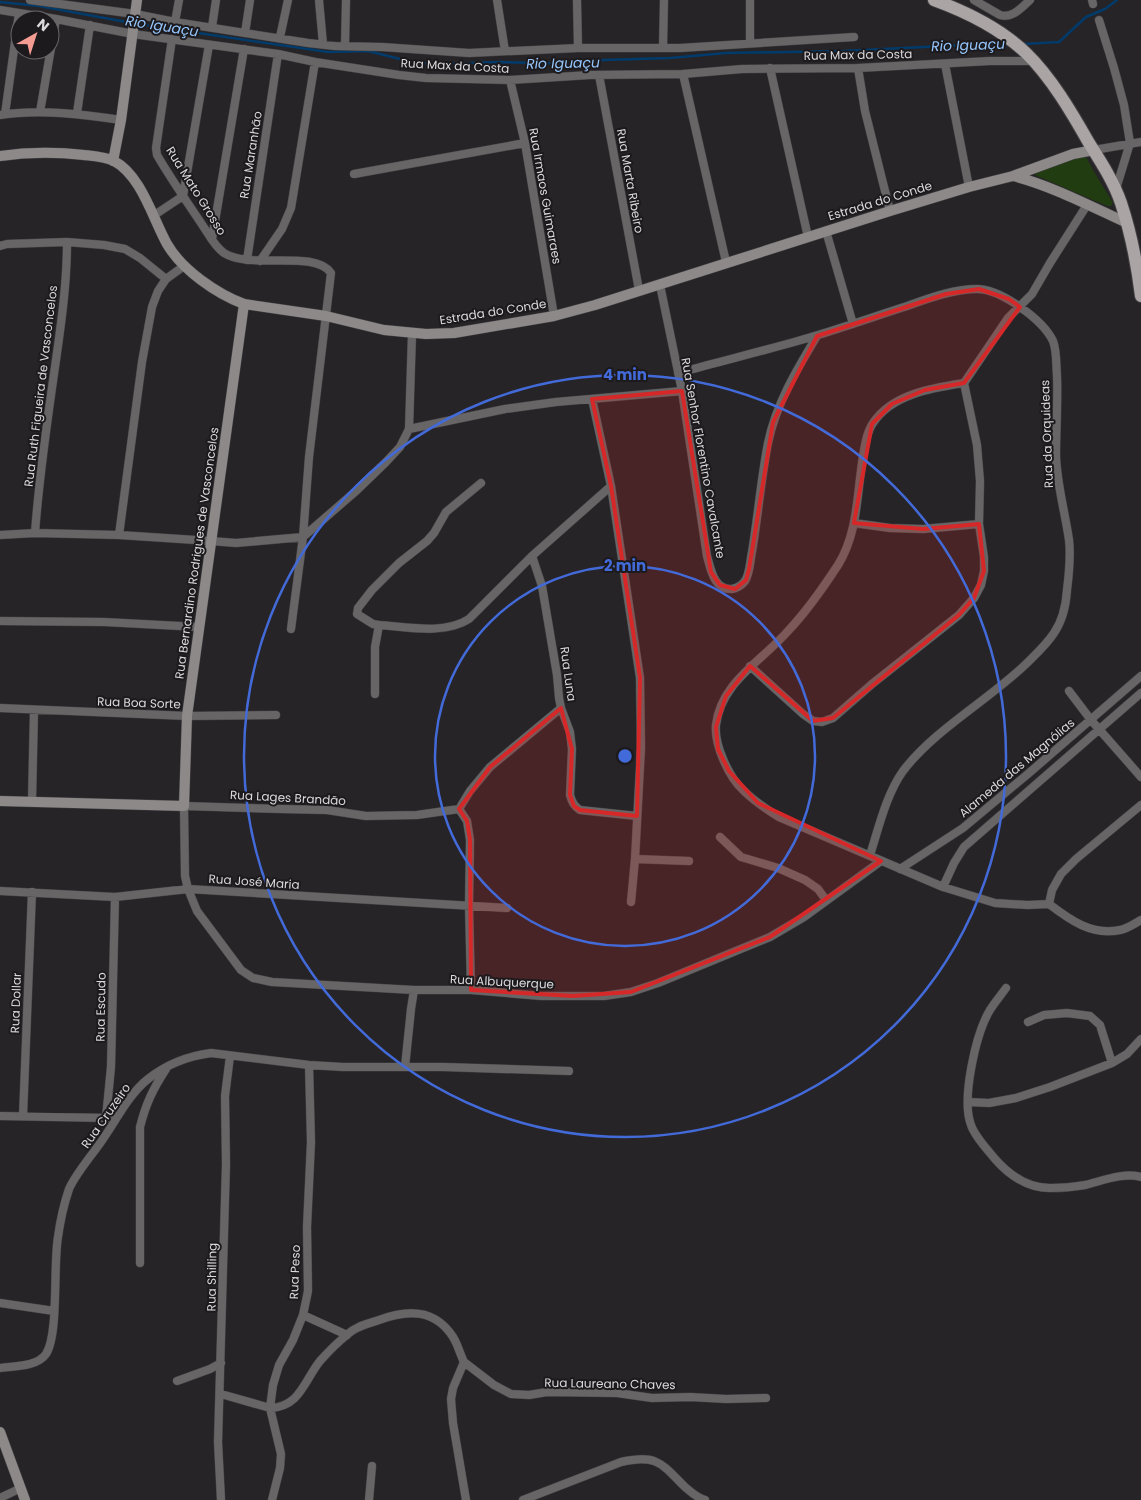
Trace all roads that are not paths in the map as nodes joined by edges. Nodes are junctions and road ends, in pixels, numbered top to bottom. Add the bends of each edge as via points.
1 (30, 0) edge
2 (137, 0) edge
3 (179, 0) edge
4 (216, 0) edge
5 (250, 0) edge
6 (288, 0) edge
7 (319, 0) edge
8 (346, 0) edge
9 (497, 0) edge
10 (577, 0) edge
11 (664, 0) edge
12 (750, 0) edge
13 (934, 0) edge
14 (974, 0) edge
15 (1030, 0) edge
16 (59, 2) edge
17 (94, 4) edge
18 (135, 15) junction
19 (60, 20) edge
20 (1099, 20) dead end
21 (175, 22) junction
22 (90, 25) junction
23 (212, 27) junction
24 (133, 33) junction
25 (245, 33) junction
26 (280, 37) junction
27 (854, 37) dead end
28 (172, 39) junction
29 (750, 42) junction
30 (323, 44) junction
31 (209, 45) junction
32 (345, 46) junction
33 (578, 48) junction
34 (663, 48) junction
35 (244, 50) junction
36 (505, 51) junction
37 (1024, 52) junction
38 (278, 54) junction
39 (12, 60) edge
40 (49, 60) edge
41 (315, 62) junction
42 (945, 64) junction
43 (770, 68) junction
44 (858, 68) junction
45 (684, 74) junction
46 (599, 75) junction
47 (510, 80) junction
48 (40, 112) junction
49 (78, 114) junction
50 (3, 115) edge
51 (121, 120) junction
52 (1141, 142) edge
53 (525, 143) junction
54 (1130, 143) junction
55 (1094, 150) junction
56 (0, 156) edge
57 (114, 161) junction
58 (354, 174) dead end
59 (1013, 176) junction
60 (969, 187) junction
61 (1116, 191) junction
62 (183, 196) junction
63 (1087, 205) junction
64 (890, 211) junction
65 (153, 216) junction
66 (1127, 223) junction
67 (826, 231) junction
68 (808, 237) junction
69 (212, 239) junction
70 (67, 242) junction
71 (3, 245) edge
72 (247, 260) junction
73 (260, 261) junction
74 (726, 262) junction
75 (184, 266) junction
76 (166, 279) junction
77 (660, 285) junction
78 (639, 290) junction
79 (1141, 296) edge
80 (244, 304) junction
81 (1020, 307) junction
82 (326, 316) junction
83 (554, 316) junction
84 (853, 324) junction
85 (412, 334) junction
86 (817, 336) junction
87 (678, 373) junction
88 (964, 382) junction
89 (682, 391) junction
90 (592, 399) junction
91 (409, 430) junction
92 (481, 483) dead end
93 (611, 486) junction
94 (854, 523) junction
95 (979, 524) junction
96 (35, 533) junction
97 (0, 534) edge
98 (119, 535) junction
99 (303, 536) junction
100 (211, 540) junction
101 (532, 556) junction
102 (0, 621) edge
103 (379, 625) junction
104 (199, 627) junction
105 (290, 629) dead end
106 (750, 666) junction
107 (1141, 676) edge
108 (1069, 690) dead end
109 (1141, 693) edge
110 (375, 694) dead end
111 (0, 708) edge
112 (561, 708) junction
113 (34, 710) junction
114 (276, 715) dead end
115 (187, 716) junction
116 (1091, 720) junction
117 (1099, 730) junction
118 (1029, 773) junction
119 (1141, 777) edge
120 (1037, 782) junction
121 (0, 801) edge
122 (32, 801) junction
123 (1141, 805) edge
124 (184, 806) junction
125 (459, 809) junction
126 (636, 816) junction
127 (720, 837) dead end
128 (870, 855) junction
129 (635, 859) junction
130 (689, 861) dead end
131 (881, 861) junction
132 (900, 869) junction
133 (943, 887) junction
134 (188, 889) junction
135 (0, 891) edge
136 (32, 892) junction
137 (115, 897) junction
138 (826, 900) junction
139 (631, 902) dead end
140 (1049, 904) junction
141 (469, 906) junction
142 (507, 908) dead end
143 (1141, 920) edge
144 (1006, 988) dead end
145 (414, 990) junction
146 (471, 990) junction
147 (1028, 1022) dead end
148 (1141, 1039) edge
149 (230, 1056) junction
150 (1112, 1063) junction
151 (309, 1065) junction
152 (168, 1066) junction
153 (405, 1067) junction
154 (569, 1070) dead end
155 (968, 1102) junction
156 (0, 1116) edge
157 (23, 1116) junction
158 (106, 1118) junction
159 (115, 1120) junction
160 (1141, 1177) edge
161 (140, 1263) dead end
162 (0, 1303) edge
163 (54, 1311) junction
164 (303, 1315) junction
165 (347, 1335) junction
166 (464, 1362) junction
167 (221, 1363) junction
168 (0, 1368) edge
169 (177, 1381) dead end
170 (221, 1394) junction
171 (766, 1398) dead end
172 (270, 1408) junction
173 (0, 1432) edge
174 (372, 1466) dead end
175 (21, 1488) junction
176 (0, 1498) edge
177 (369, 1498) edge
178 (25, 1500) edge
179 (221, 1500) edge
180 (272, 1500) edge
181 (379, 1500) edge
182 (466, 1500) edge
183 (523, 1500) edge
184 (705, 1500) edge

1 - 16 street, Rua Max da Costa
2 - 18 street
3 - 21 street
4 - 23 street
5 - 25 street
6 - 26 street
7 - 30 street
8 - 32 street
9 - 36 street
10 - 33 street
11 - 34 street
12 - 29 street
13 - 37 main road via 999,32
14 - 15 street via 1000,16 1008,17
16 - 17 street, Rua Max da Costa
17 - 18 street, Rua Max da Costa
18 - 21 street, Rua Max da Costa
18 - 24 street
19 - 22 street, Rua Max da Costa
20 - 54 street via 1124,105
21 - 23 street, Rua Max da Costa
22 - 24 street, Rua Max da Costa
22 - 49 street
23 - 25 street, Rua Max da Costa
24 - 28 street, Rua Max da Costa
24 - 51 street
25 - 26 street, Rua Max da Costa
26 - 30 street, Rua Max da Costa
27 - 29 street, Rua Max da Costa
28 - 31 street, Rua Max da Costa
28 - 62 street, Rua Mato Grosso via 156,148
29 - 34 street, Rua Max da Costa
30 - 32 street, Rua Max da Costa
31 - 35 street, Rua Max da Costa
31 - 62 street
32 - 36 street, Rua Max da Costa via 468,53
33 - 34 street, Rua Max da Costa
33 - 36 street, Rua Max da Costa
35 - 38 street, Rua Max da Costa
35 - 69 street, Rua Maranhão
37 - 42 street, Rua Max da Costa via 990,61
37 - 55 main road via 1070,110
38 - 41 street, Rua Max da Costa
38 - 72 street, Rua Maranhão
39 - 50 street
40 - 48 street
41 - 47 street, Rua Max da Costa via 426,78
41 - 73 street via 291,208
42 - 44 street, Rua Max da Costa
42 - 60 street
43 - 44 street, Rua Max da Costa
43 - 45 street, Rua Max da Costa
43 - 68 street
44 - 64 street via 865,111
45 - 46 street, Rua Max da Costa
45 - 74 street
46 - 47 street, Rua Max da Costa
46 - 78 street, Rua Marta Ribeiro
47 - 53 street, Rua Irmaos Guimaraes
48 - 49 street
48 - 50 street
49 - 51 street
51 - 57 street
52 - 54 street
53 - 58 street
53 - 83 street, Rua Irmaos Guimaraes
54 - 55 street
54 - 61 street
55 - 59 street, Estrada do Conde via 1073,154
55 - 61 main road
56 - 57 street via 62,153
57 - 65 street, Estrada do Conde via 136,182
59 - 60 street, Estrada do Conde
59 - 63 street
60 - 64 street, Estrada do Conde
61 - 66 main road
62 - 65 street
62 - 69 street, Rua Mato Grosso
63 - 66 street
63 - 81 street via 1032,294
64 - 67 street, Estrada do Conde
65 - 75 street, Estrada do Conde via 167,244
66 - 79 main road
67 - 68 street, Estrada do Conde
67 - 84 street
68 - 74 street, Estrada do Conde
69 - 72 street, Rua Mato Grosso via 224,253
70 - 71 street
70 - 76 street via 125,249
70 - 96 street, Rua Ruth Figueira de Vasconcelos via 67,271
72 - 73 street, Rua Mato Grosso
73 - 82 street, Rua Mato Grosso via 312,262 327,268 331,273
74 - 77 street, Estrada do Conde
75 - 76 street
75 - 80 street, Estrada do Conde via 209,285
76 - 98 street via 152,307
77 - 78 street, Estrada do Conde
77 - 87 street, Rua Senhor Florentino Cavalcante
78 - 83 street, Estrada do Conde
80 - 82 street, Estrada do Conde
80 - 100 street, Rua Bernardino Rodrigues de Vasconcelos
81 - 84 street, Rua da Orquideas via 996,292 979,289 922,300
81 - 88 street via 1008,318
81 - 128 street, Rua da Orquideas via 1046,330 1054,343 1058,486 1069,543 1068,584 1062,620 1039,651 1010,679 947,728 904,770 889,798
82 - 85 street, Estrada do Conde
82 - 99 street
83 - 85 street, Estrada do Conde via 454,333
84 - 86 street, Rua da Orquideas
85 - 91 street
86 - 87 street, Rua da Orquideas
86 - 89 street, Rua Senhor Florentino Cavalcante via 784,395 773,422 749,569 746,580 735,588 720,586 711,572
87 - 89 street, Rua Senhor Florentino Cavalcante
88 - 94 street via 925,390 892,404 872,424 864,454
88 - 95 street via 977,445
89 - 90 street
90 - 91 street via 505,409
90 - 93 street
91 - 99 street via 400,447 386,462
92 - 103 street via 446,512 431,537 399,563 358,608 357,614
93 - 101 street
93 - 126 street via 640,678 641,748
94 - 95 street via 924,529
94 - 106 street via 848,546 815,598 788,632
95 - 106 street via 984,571 974,598 958,615 833,718 812,721
96 - 97 street
96 - 98 street
98 - 100 street
99 - 100 street via 236,544
99 - 105 street
100 - 104 street, Rua Bernardino Rodrigues de Vasconcelos
101 - 103 street via 462,623 440,628
101 - 112 street, Rua Luna via 542,586
102 - 104 street
103 - 110 street via 375,647
104 - 115 street, Rua Bernardino Rodrigues de Vasconcelos
106 - 128 street via 726,696 716,727 718,749 729,771 741,788 779,817
107 - 116 street, Alameda das Magnólias
108 - 116 street
109 - 117 street, Alameda das Magnólias
111 - 113 street, Rua Boa Sorte
112 - 125 street via 490,767
112 - 126 street, Rua Luna via 570,732 570,795 574,806 592,812
113 - 115 street, Rua Boa Sorte
113 - 122 street
114 - 115 street, Rua Boa Sorte
115 - 124 street, Rua Bernardino Rodrigues de Vasconcelos
116 - 117 street
116 - 118 street, Alameda das Magnólias
117 - 119 street
117 - 120 street, Alameda das Magnólias
118 - 120 street
118 - 132 street, Alameda das Magnólias via 963,828
120 - 133 street, Alameda das Magnólias via 964,847
121 - 122 street, Rua Lages Brandão
122 - 124 street, Rua Lages Brandão
123 - 140 street via 1071,864 1052,890
124 - 125 street, Rua Lages Brandão via 327,810 366,816 417,815
124 - 134 street, Rua Albuquerque
125 - 141 street via 469,827
126 - 129 street
127 - 138 street via 741,857 805,880
128 - 131 street
129 - 130 street
129 - 139 street
131 - 132 street
131 - 138 street, Rua Albuquerque
132 - 133 street
133 - 140 street via 996,903
134 - 137 street, Rua José Maria
134 - 141 street, Rua José Maria
134 - 145 street, Rua Albuquerque via 197,911 222,946 241,970 253,978 272,982
135 - 136 street, Rua José Maria
136 - 137 street, Rua José Maria
136 - 157 street, Rua Dollar
137 - 158 street, Rua Escudo via 111,1068
138 - 146 street, Rua Albuquerque via 770,937 631,992 604,996 541,996
140 - 143 street via 1078,924 1101,932 1121,930
141 - 142 street, Rua José Maria
141 - 146 street
144 - 155 street via 983,1026 969,1083
145 - 146 street, Rua Albuquerque
145 - 153 street
147 - 150 street via 1044,1015 1090,1016 1100,1025
148 - 150 street via 1127,1054
149 - 151 street, Rua Cruzeiro
149 - 152 street, Rua Cruzeiro via 211,1053
149 - 167 street, Rua Shilling via 225,1096
150 - 155 street via 1016,1098
151 - 153 street, Rua Cruzeiro
151 - 164 street, Rua Peso via 308,1292
152 - 159 street, Rua Cruzeiro via 148,1079
152 - 161 street via 145,1106 140,1126
153 - 154 street, Rua Cruzeiro
155 - 160 street via 971,1126 985,1148 1016,1179 1028,1185 1050,1188 1084,1185 1122,1176
156 - 157 street
157 - 158 street
158 - 159 street
159 - 163 street, Rua Cruzeiro via 70,1188 58,1237
162 - 163 street
163 - 168 street, Rua Cruzeiro via 52,1334 46,1353 40,1360
164 - 165 street
164 - 172 street, Rua Peso via 279,1365 272,1385
165 - 166 street via 358,1327 403,1312 419,1313 447,1329 455,1339
165 - 172 street via 321,1361 296,1398 288,1404
166 - 171 street, Rua Laureano Chaves via 511,1394 576,1392 652,1398
166 - 182 street via 452,1399
167 - 169 street
167 - 170 street, Rua Shilling
170 - 172 street
170 - 179 street, Rua Shilling via 218,1442
172 - 180 street, Rua Peso via 280,1454
173 - 175 street
174 - 177 street
175 - 176 street
175 - 178 street
177 - 181 street
183 - 184 street via 638,1458 657,1462

